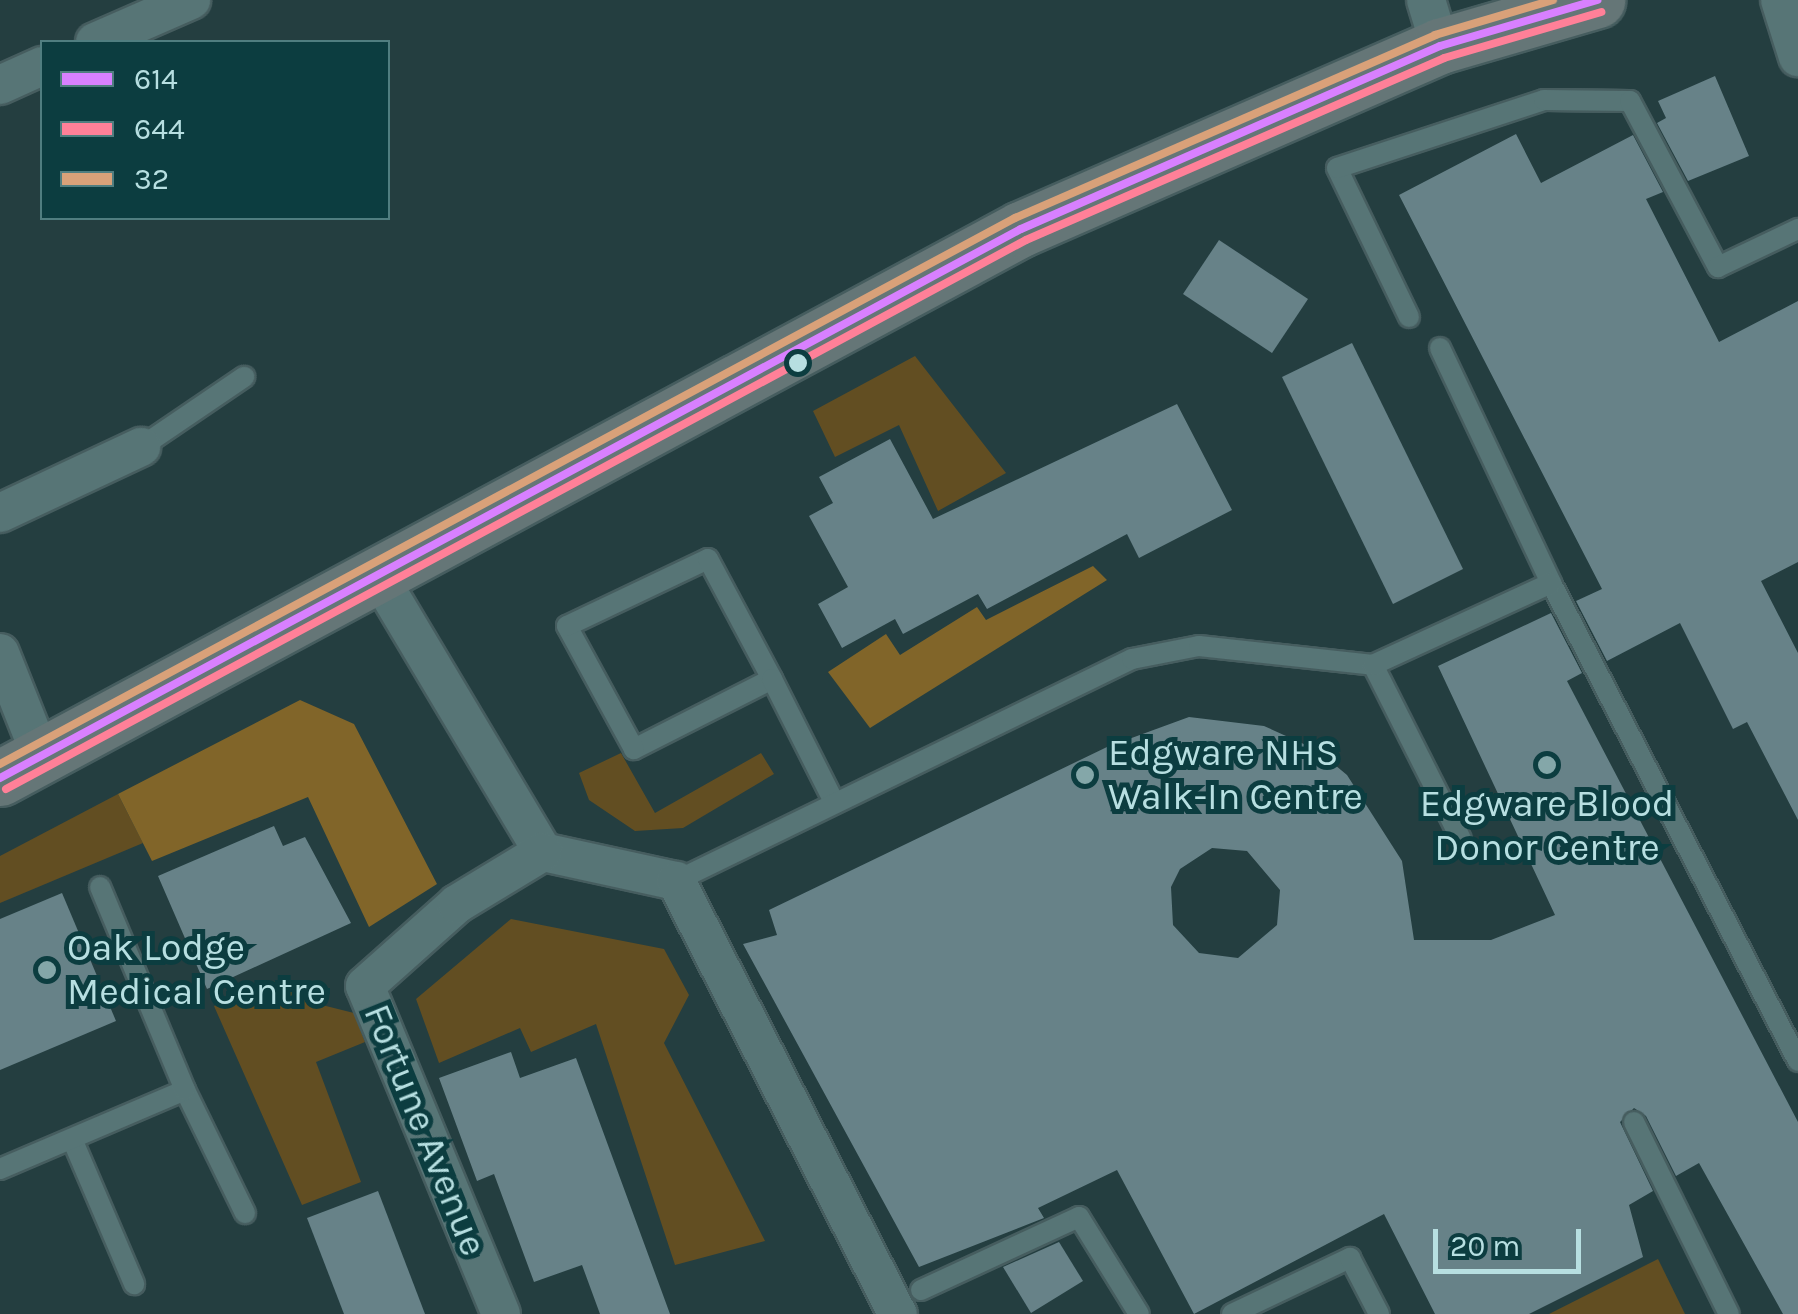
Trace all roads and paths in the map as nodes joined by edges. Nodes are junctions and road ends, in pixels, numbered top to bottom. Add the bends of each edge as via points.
1 (190, 0) edge
2 (1597, 0) edge
3 (1780, 0) edge
4 (1433, 23) edge
5 (100, 40) edge
6 (1798, 58) edge
7 (40, 67) edge
8 (0, 85) edge
9 (1798, 230) edge
10 (1410, 316) dead end
11 (1440, 348) dead end
12 (244, 377) dead end
13 (141, 447) joint
14 (0, 512) edge
15 (376, 572) junction
16 (1550, 583) junction
17 (0, 654) edge
18 (1373, 665) junction
19 (772, 680) junction
20 (21, 767) edge
21 (834, 802) junction
22 (1461, 839) dead end
23 (543, 852) junction
24 (676, 881) junction
25 (100, 887) dead end
26 (1798, 1061) edge
27 (185, 1090) junction
28 (1634, 1122) dead end
29 (72, 1139) junction
30 (0, 1169) edge
31 (245, 1213) dead end
32 (134, 1284) dead end
33 (909, 1302) edge
34 (501, 1314) edge
35 (1138, 1314) edge
36 (1232, 1314) edge
37 (1379, 1314) edge
38 (1730, 1314) edge

1 - 5 street
2 - 4 main road
3 - 6 street
4 - 15 main road via 979,250
7 - 8 street
9 - 10 lane via 1718,268 1630,101 1544,100 1337,168
11 - 16 lane
12 - 13 lane
13 - 14 street
15 - 20 main road
15 - 23 street
16 - 18 lane
16 - 26 lane
17 - 20 street
18 - 21 lane via 1199,646 1132,658
18 - 22 lane
19 - 19 lane via 634,749 566,626 708,559
19 - 21 lane
21 - 24 lane
23 - 24 street
23 - 34 street, Fortune Avenue via 457,904 365,986
24 - 33 street
25 - 27 lane
27 - 29 lane
27 - 31 lane
28 - 38 lane
29 - 30 lane
29 - 32 lane
33 - 35 lane via 1079,1217
36 - 37 lane via 1350,1258

